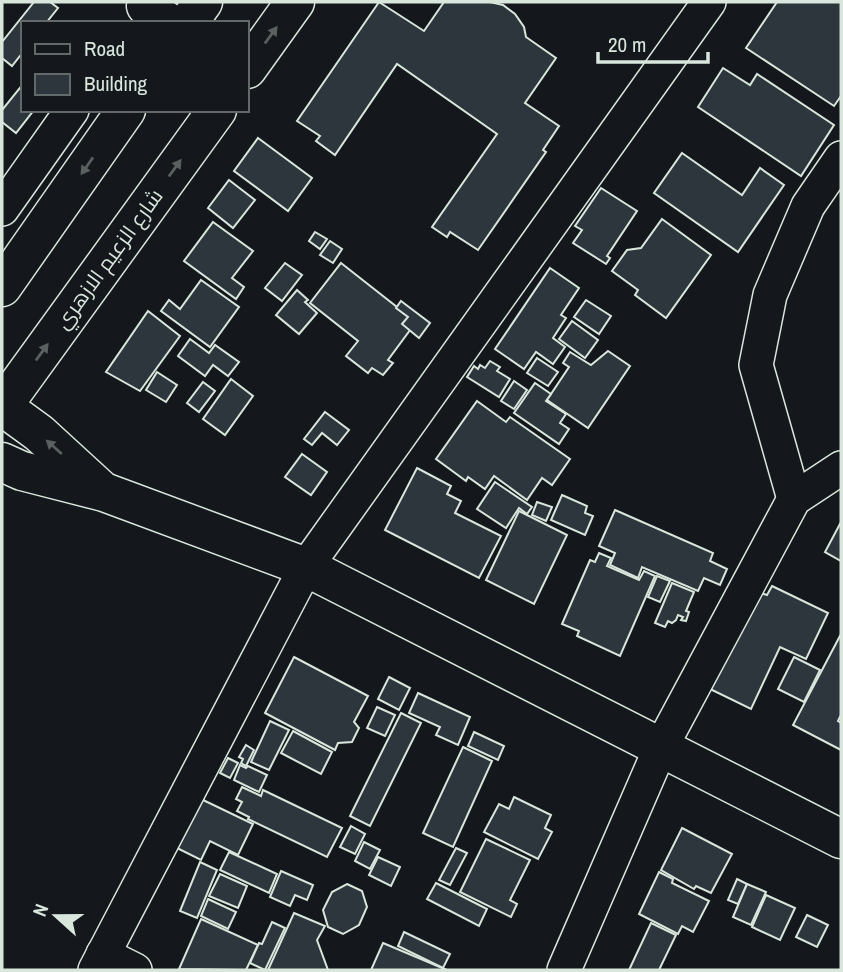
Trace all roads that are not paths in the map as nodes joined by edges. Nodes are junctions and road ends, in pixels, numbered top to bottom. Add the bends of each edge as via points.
1 (203, 2) edge
2 (295, 2) edge
3 (709, 2) edge
4 (189, 21) edge
5 (248, 68) edge
6 (71, 112) edge
7 (125, 112) edge
8 (216, 112) edge
9 (841, 158) edge
10 (2, 209) edge
11 (2, 287) edge
12 (2, 406) edge
13 (2, 462) edge
14 (841, 468) edge
15 (104, 492) junction
16 (794, 499) junction
17 (306, 567) junction
18 (660, 749) junction
19 (841, 839) edge
20 (99, 962) edge
21 (135, 970) edge
22 (564, 970) edge

1 - 4 street
5 -> 2 street
3 - 17 street
6 - 10 street
7 -> 11 street
12 -> 8 street, شارع الزعيم الازهري
9 - 16 street via 808,206 770,295 756,365
15 -> 12 street
13 - 15 street
14 - 16 street
15 - 17 street
16 - 18 street
17 - 18 street
17 - 20 street
18 - 19 street
18 - 22 street
20 - 21 street

